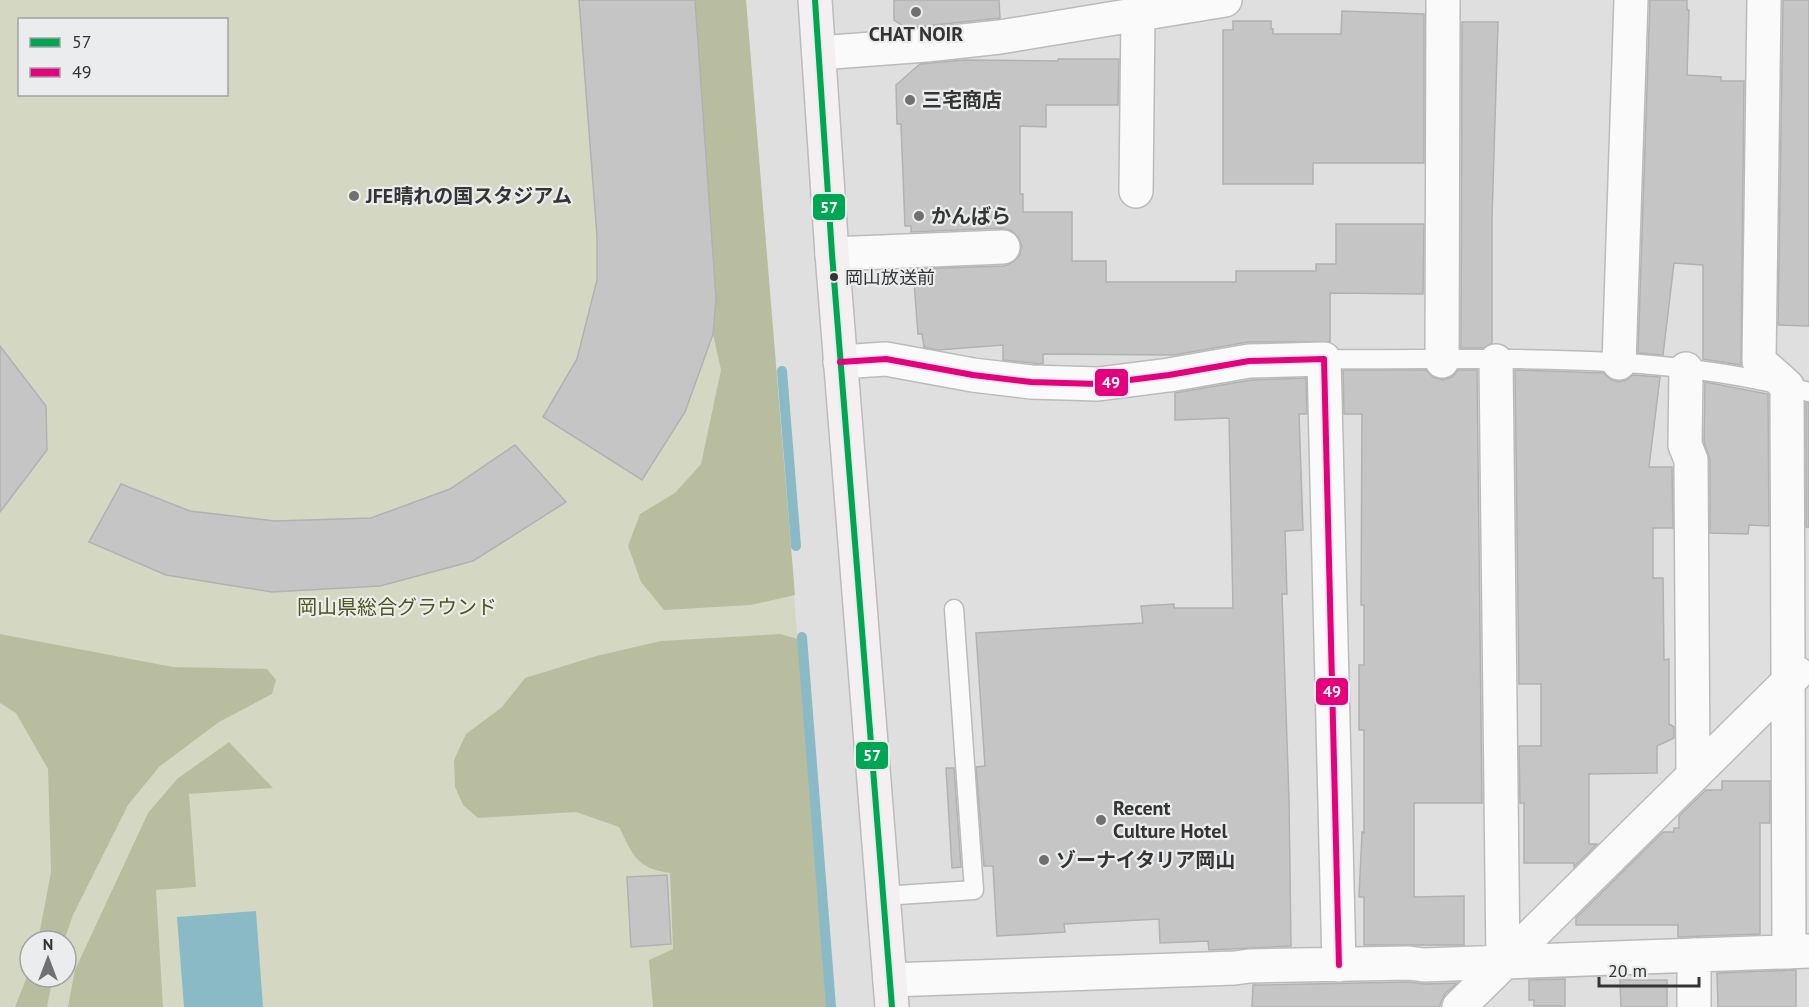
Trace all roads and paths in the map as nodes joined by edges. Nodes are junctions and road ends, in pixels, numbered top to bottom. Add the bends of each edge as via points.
1 (815, 0) edge
2 (1225, 0) edge
3 (1443, 0) edge
4 (1631, 0) edge
5 (1764, 0) edge
6 (1138, 14) junction
7 (819, 53) junction
8 (1136, 191) dead end
9 (1003, 247) dead end
10 (832, 254) junction
11 (1324, 359) junction
12 (1442, 361) junction
13 (1496, 361) junction
14 (840, 362) junction
15 (1619, 363) junction
16 (1686, 369) junction
17 (1798, 389) edge
18 (954, 609) dead end
19 (1798, 671) edge
20 (1693, 775) junction
21 (883, 896) junction
22 (1799, 951) edge
23 (1694, 955) junction
24 (1503, 963) junction
25 (1339, 964) junction
26 (891, 993) edge
27 (1459, 1007) edge
28 (1694, 1007) edge

1 - 7 highway
2 - 6 street
3 - 12 street
4 - 15 street
5 - 17 street via 1759,361
6 - 7 street via 989,38
6 - 8 street
7 - 10 highway
9 - 10 street
10 - 14 highway
11 - 12 lane
11 - 14 street via 1249,361 1098,384 973,375 886,359
11 - 25 street
12 - 13 lane
13 - 15 lane
13 - 24 street
14 - 21 highway
15 - 16 lane
16 - 17 lane
16 - 20 street via 1685,445 1691,460
17 - 19 street
18 - 21 lane via 974,890
19 - 20 street
19 - 22 street
20 - 24 street
21 - 26 highway
22 - 23 street
23 - 24 street
23 - 28 street
24 - 25 street
24 - 27 street
25 - 26 street

